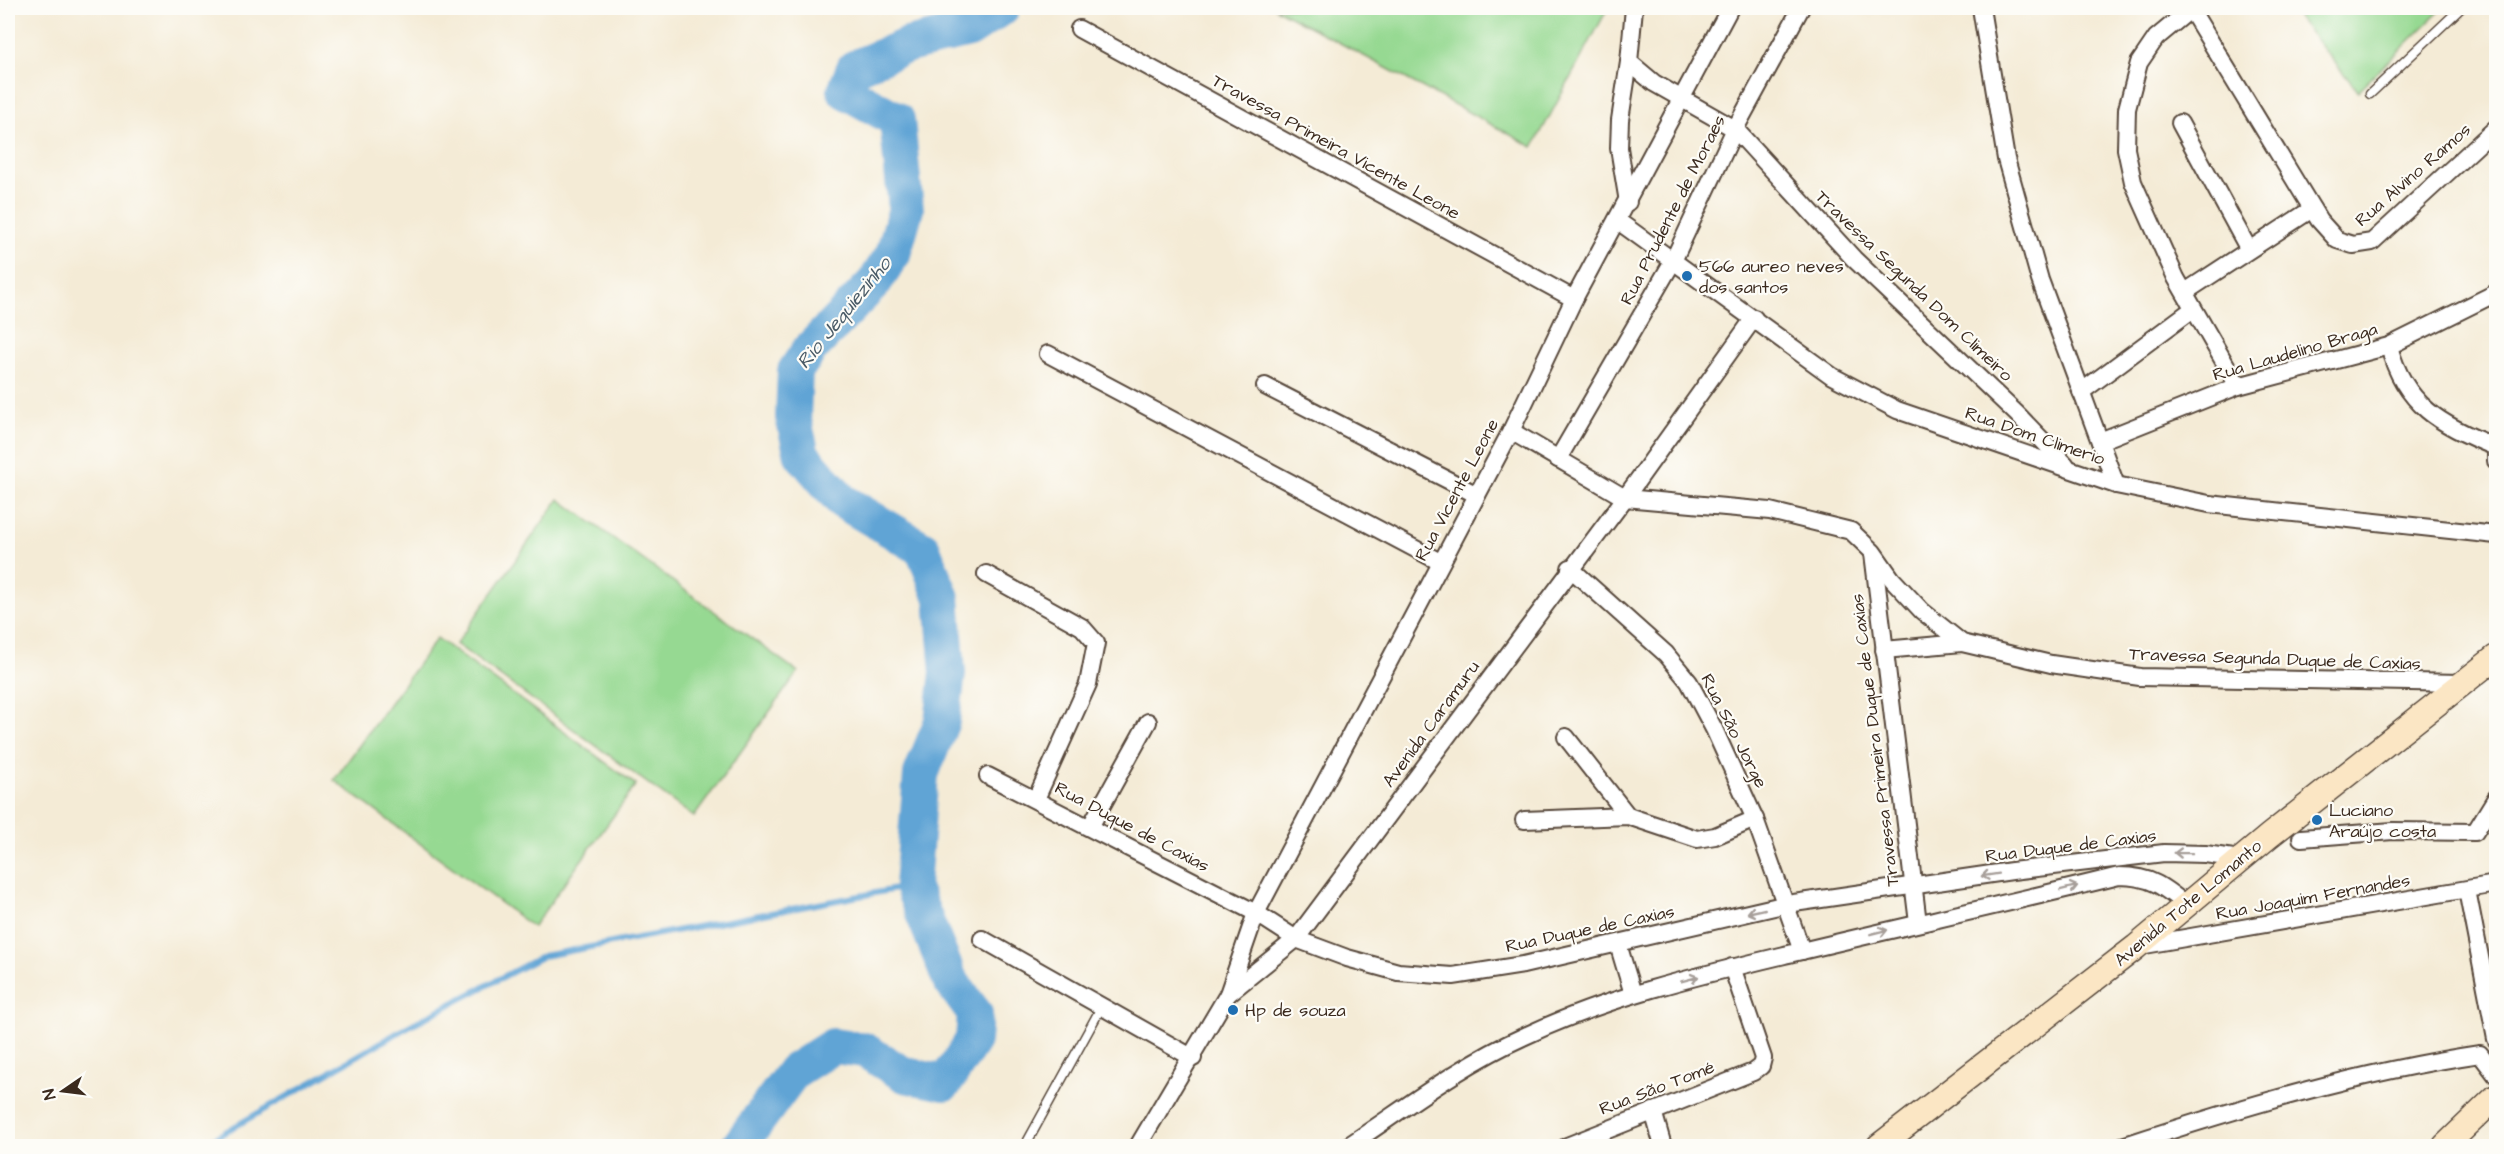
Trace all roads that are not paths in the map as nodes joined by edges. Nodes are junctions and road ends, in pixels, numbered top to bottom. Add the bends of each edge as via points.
1 (1634, 8) edge
2 (1731, 8) edge
3 (1801, 8) edge
4 (1981, 8) edge
5 (2190, 8) edge
6 (2461, 8) edge
7 (1079, 29) dead end
8 (1629, 62) junction
9 (2370, 94) dead end
10 (1683, 98) junction
11 (2180, 123) dead end
12 (2496, 128) edge
13 (1735, 129) junction
14 (1628, 201) junction
15 (2312, 208) junction
16 (1618, 221) junction
17 (2248, 248) junction
18 (1673, 261) junction
19 (2185, 292) junction
20 (2496, 293) edge
21 (1574, 299) junction
22 (2193, 309) junction
23 (1754, 318) junction
24 (2389, 346) junction
25 (1048, 354) dead end
26 (1264, 386) dead end
27 (2238, 386) junction
28 (2081, 392) junction
29 (1511, 431) junction
30 (2100, 441) junction
31 (2496, 452) edge
32 (1558, 459) junction
33 (2069, 468) junction
34 (2116, 485) junction
35 (1476, 495) junction
36 (1625, 498) junction
37 (2496, 535) edge
38 (1873, 552) junction
39 (1440, 562) junction
40 (1570, 568) junction
41 (986, 574) dead end
42 (1962, 643) junction
43 (1884, 651) junction
44 (2496, 657) edge
45 (2462, 683) junction
46 (1148, 722) dead end
47 (1566, 737) dead end
48 (988, 776) dead end
49 (2496, 798) edge
50 (1036, 799) junction
51 (1629, 816) junction
52 (1755, 819) junction
53 (1524, 820) dead end
54 (1090, 827) junction
55 (2301, 838) dead end
56 (2120, 858) junction
57 (2241, 859) junction
58 (2119, 876) junction
59 (2496, 884) edge
60 (1912, 887) junction
61 (2467, 890) junction
62 (1787, 904) junction
63 (2186, 905) junction
64 (1256, 913) junction
65 (1918, 922) junction
66 (982, 939) dead end
67 (1296, 939) junction
68 (1618, 944) junction
69 (2136, 947) junction
70 (1802, 951) junction
71 (1732, 967) junction
72 (1228, 994) junction
73 (1633, 994) junction
74 (1102, 1005) junction
75 (2496, 1039) edge
76 (1193, 1058) junction
77 (2496, 1076) edge
78 (2496, 1097) edge
79 (1653, 1111) junction
80 (2132, 1145) edge
81 (1025, 1146) edge
82 (1138, 1146) edge
83 (1348, 1146) edge
84 (1567, 1146) edge
85 (1663, 1146) edge
86 (1879, 1146) edge
87 (2445, 1146) edge

1 - 8 street
2 - 10 street, Rua Vicente Leone
3 - 13 street, Rua Prudente de Moraes
4 - 28 street via 2006,159 2040,280
5 - 15 street
5 - 19 street via 2156,38 2139,63 2127,109 2126,149 2133,182
6 - 9 lane
7 - 21 street, Travessa Primeira Vicente Leone
8 - 10 street, Travessa Segunda Dom Climeiro via 1654,83
8 - 14 street via 1619,148
10 - 13 street, Travessa Segunda Dom Climeiro
10 - 14 street, Rua Vicente Leone
11 - 17 street
12 - 15 street, Rua Alvino Ramos via 2372,242 2353,245 2337,240
13 - 18 street, Rua Prudente de Moraes
13 - 33 street, Travessa Segunda Dom Climeiro via 1854,259
14 - 16 street, Rua Vicente Leone
15 - 17 street
16 - 18 street, Rua Dom Climerio
16 - 21 street, Rua Vicente Leone
17 - 19 street
18 - 23 street, Rua Dom Climerio
18 - 32 street, Rua Prudente de Moraes
19 - 22 street
20 - 24 street, Rua Laudelino Braga
21 - 29 street, Rua Vicente Leone
22 - 27 street
22 - 28 street
23 - 33 street, Rua Dom Climerio via 1832,376 1896,410
23 - 36 street, Avenida Caramuru
24 - 27 street, Rua Laudelino Braga
24 - 31 street via 2395,370 2411,396 2427,412
25 - 39 street
26 - 35 street
27 - 30 street, Rua Laudelino Braga
28 - 30 street
29 - 32 street, Travessa Segunda Duque de Caxias
29 - 35 street, Rua Vicente Leone
30 - 34 street
32 - 36 street, Travessa Segunda Duque de Caxias
33 - 34 street, Rua Dom Climerio
34 - 37 street, Rua Dom Climerio via 2209,504
35 - 39 street, Rua Vicente Leone
36 - 38 street, Travessa Segunda Duque de Caxias via 1770,511 1851,531
36 - 40 street, Avenida Caramuru
38 - 42 street, Travessa Segunda Duque de Caxias via 1922,611
38 - 43 street, Travessa Primeira Duque de Caxias
39 - 64 street, Rua Vicente Leone
40 - 52 street, Rua São Jorge via 1666,654 1689,682
40 - 67 street, Avenida Caramuru
41 - 50 street via 1082,627 1096,643 1088,684
42 - 43 street
42 - 45 street, Travessa Segunda Duque de Caxias via 2051,664 2140,677
43 - 60 street, Travessa Primeira Duque de Caxias
44 - 45 main road, Avenida Tote Lomanto
45 - 57 main road, Avenida Tote Lomanto
46 - 54 street
47 - 51 street
48 - 50 street, Rua Duque de Caxias
49 - 55 street via 2475,832 2393,831
50 - 54 street, Rua Duque de Caxias
51 - 52 street via 1697,839 1715,836
51 - 53 street
52 - 62 street, Rua São Jorge
54 - 64 street, Rua Duque de Caxias
57 -> 56 street, Rua Duque de Caxias via 2164,853
56 - 58 street
56 -> 60 street, Rua Duque de Caxias
57 - 63 main road, Avenida Tote Lomanto
58 - 63 street, Rua Duque de Caxias via 2140,876 2164,886
65 -> 58 street, Rua Duque de Caxias
59 - 61 street, Rua Joaquim Fernandes
60 - 62 street, Rua Duque de Caxias
60 - 65 street, Travessa Primeira Duque de Caxias
61 - 69 street, Rua Joaquim Fernandes
61 - 75 street
62 -> 68 street, Rua Duque de Caxias
62 - 70 street, Rua São Jorge
63 - 69 main road, Avenida Tote Lomanto
64 - 67 street, Rua Duque de Caxias
64 - 72 street, Rua Vicente Leone
70 -> 65 street, Rua Duque de Caxias
66 - 74 street
67 - 68 street, Rua Duque de Caxias via 1398,972 1453,976
67 - 72 street, Avenida Caramuru
68 - 73 street
69 - 86 main road, Avenida Tote Lomanto
70 - 71 street, Rua Duque de Caxias
73 -> 71 street, Rua Duque de Caxias
71 - 79 street, Rua São Tomé via 1763,1059 1761,1066
72 - 76 street, Avenida Caramuru
73 - 83 street, Rua Duque de Caxias via 1523,1036 1452,1076
74 - 76 street
74 - 81 lane
76 - 82 street, Avenida Caramuru
77 - 80 street via 2480,1054 2432,1061 2261,1102
78 - 87 main road
79 - 84 street, Rua São Tomé
79 - 85 street

